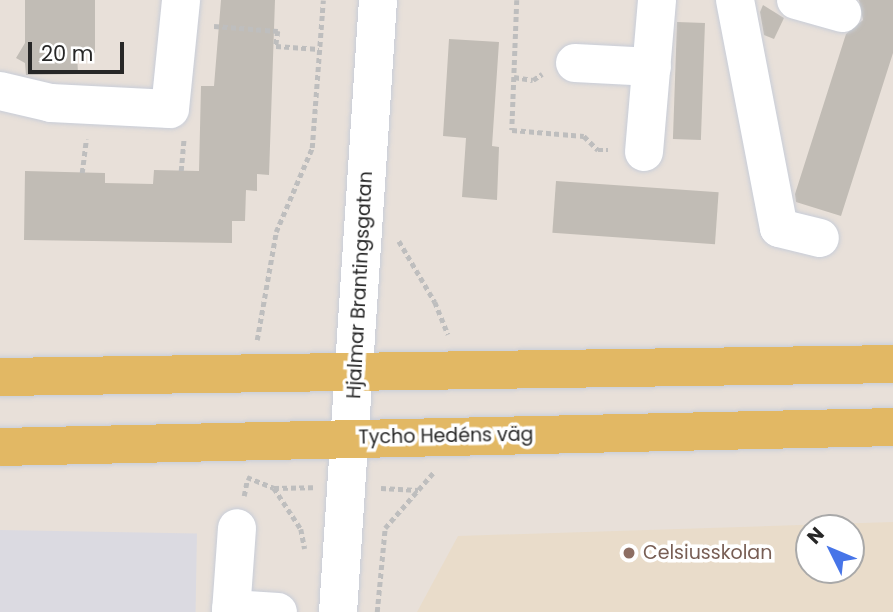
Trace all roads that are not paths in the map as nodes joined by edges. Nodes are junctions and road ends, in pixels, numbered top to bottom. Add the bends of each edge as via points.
1 (378, 0) edge
2 (657, 0) edge
3 (735, 0) edge
4 (796, 0) edge
5 (180, 12) edge
6 (842, 13) dead end
7 (575, 62) dead end
8 (652, 67) junction
9 (0, 91) edge
10 (644, 152) road end
11 (820, 238) dead end
12 (893, 365) edge
13 (353, 376) junction
14 (0, 377) edge
15 (893, 427) edge
16 (352, 438) junction
17 (0, 447) edge
18 (237, 528) dead end
19 (231, 611) edge
20 (278, 612) edge
21 (338, 612) edge

1 - 13 street, Hjalmar Brantingsgatan
2 - 8 street
3 - 11 street via 779,228
4 - 6 street
5 - 9 street via 170,108 51,103
7 - 8 street
8 - 10 street
12 - 13 main road
13 - 14 main road
13 - 16 street, Hjalmar Brantingsgatan
15 - 16 main road, Tycho Hedéns väg
16 - 17 main road, Tycho Hedéns väg
16 - 21 street, Hjalmar Brantingsgatan
18 - 19 street
19 - 20 street

